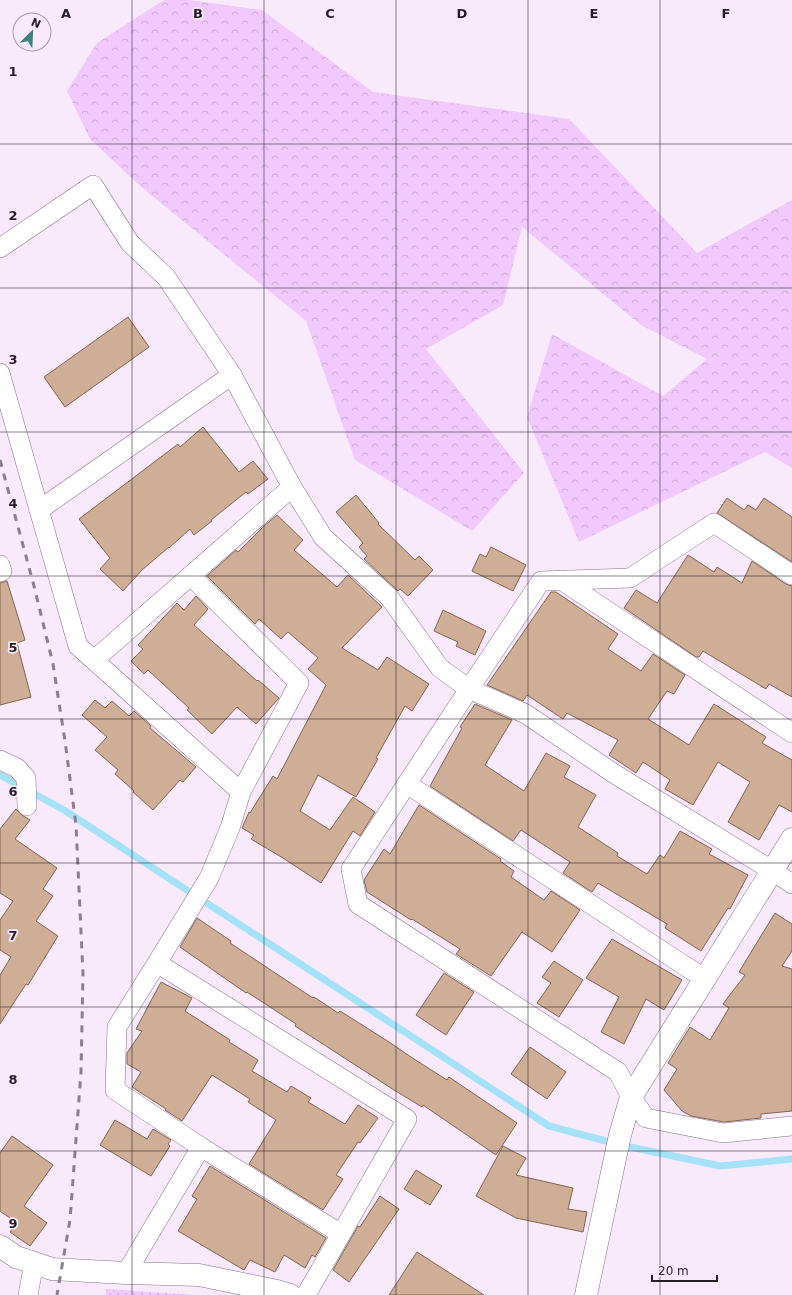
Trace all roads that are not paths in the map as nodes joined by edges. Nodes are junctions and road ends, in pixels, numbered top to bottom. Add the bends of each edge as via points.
1 (0, 248) edge
2 (0, 373) edge
3 (232, 375) junction
4 (292, 487) junction
5 (39, 510) junction
6 (0, 565) edge
7 (0, 572) edge
8 (792, 575) edge
9 (191, 576) junction
10 (560, 580) junction
11 (94, 660) junction
12 (469, 689) junction
13 (792, 733) edge
14 (0, 760) edge
15 (407, 784) junction
16 (241, 792) junction
17 (26, 795) dead end
18 (792, 838) edge
19 (773, 871) junction
20 (792, 884) edge
21 (156, 963) junction
22 (705, 979) junction
23 (631, 1097) junction
24 (792, 1126) edge
25 (201, 1147) junction
26 (341, 1234) junction
27 (0, 1246) edge
28 (34, 1263) junction
29 (126, 1273) junction
30 (28, 1295) edge
31 (290, 1295) edge
32 (306, 1295) edge
33 (586, 1295) edge

1 - 3 street via 93,185 130,243 166,277
2 - 5 street
3 - 4 street
3 - 5 street
4 - 9 street
4 - 12 street via 324,537 389,597 440,668
5 - 11 street via 78,646
6 - 7 street
8 - 10 street via 714,523 630,578
9 - 11 street
9 - 16 street via 299,683
10 - 12 street via 541,581
10 - 13 street
11 - 16 street
12 - 15 street
12 - 19 street via 526,714 613,773
14 - 17 street via 17,768 26,778
15 - 22 street
15 - 23 street via 351,869 358,904 618,1072
16 - 21 street via 230,828 209,878
18 - 19 street
19 - 20 street
19 - 22 street
21 - 25 street via 118,1027 115,1090
21 - 26 street via 407,1119
22 - 23 street
23 - 24 street via 646,1118 723,1133
23 - 33 street via 620,1135
25 - 26 street
25 - 29 street
26 - 32 street
27 - 28 street via 16,1257
28 - 29 street via 52,1269
28 - 30 street
29 - 31 street via 199,1274

